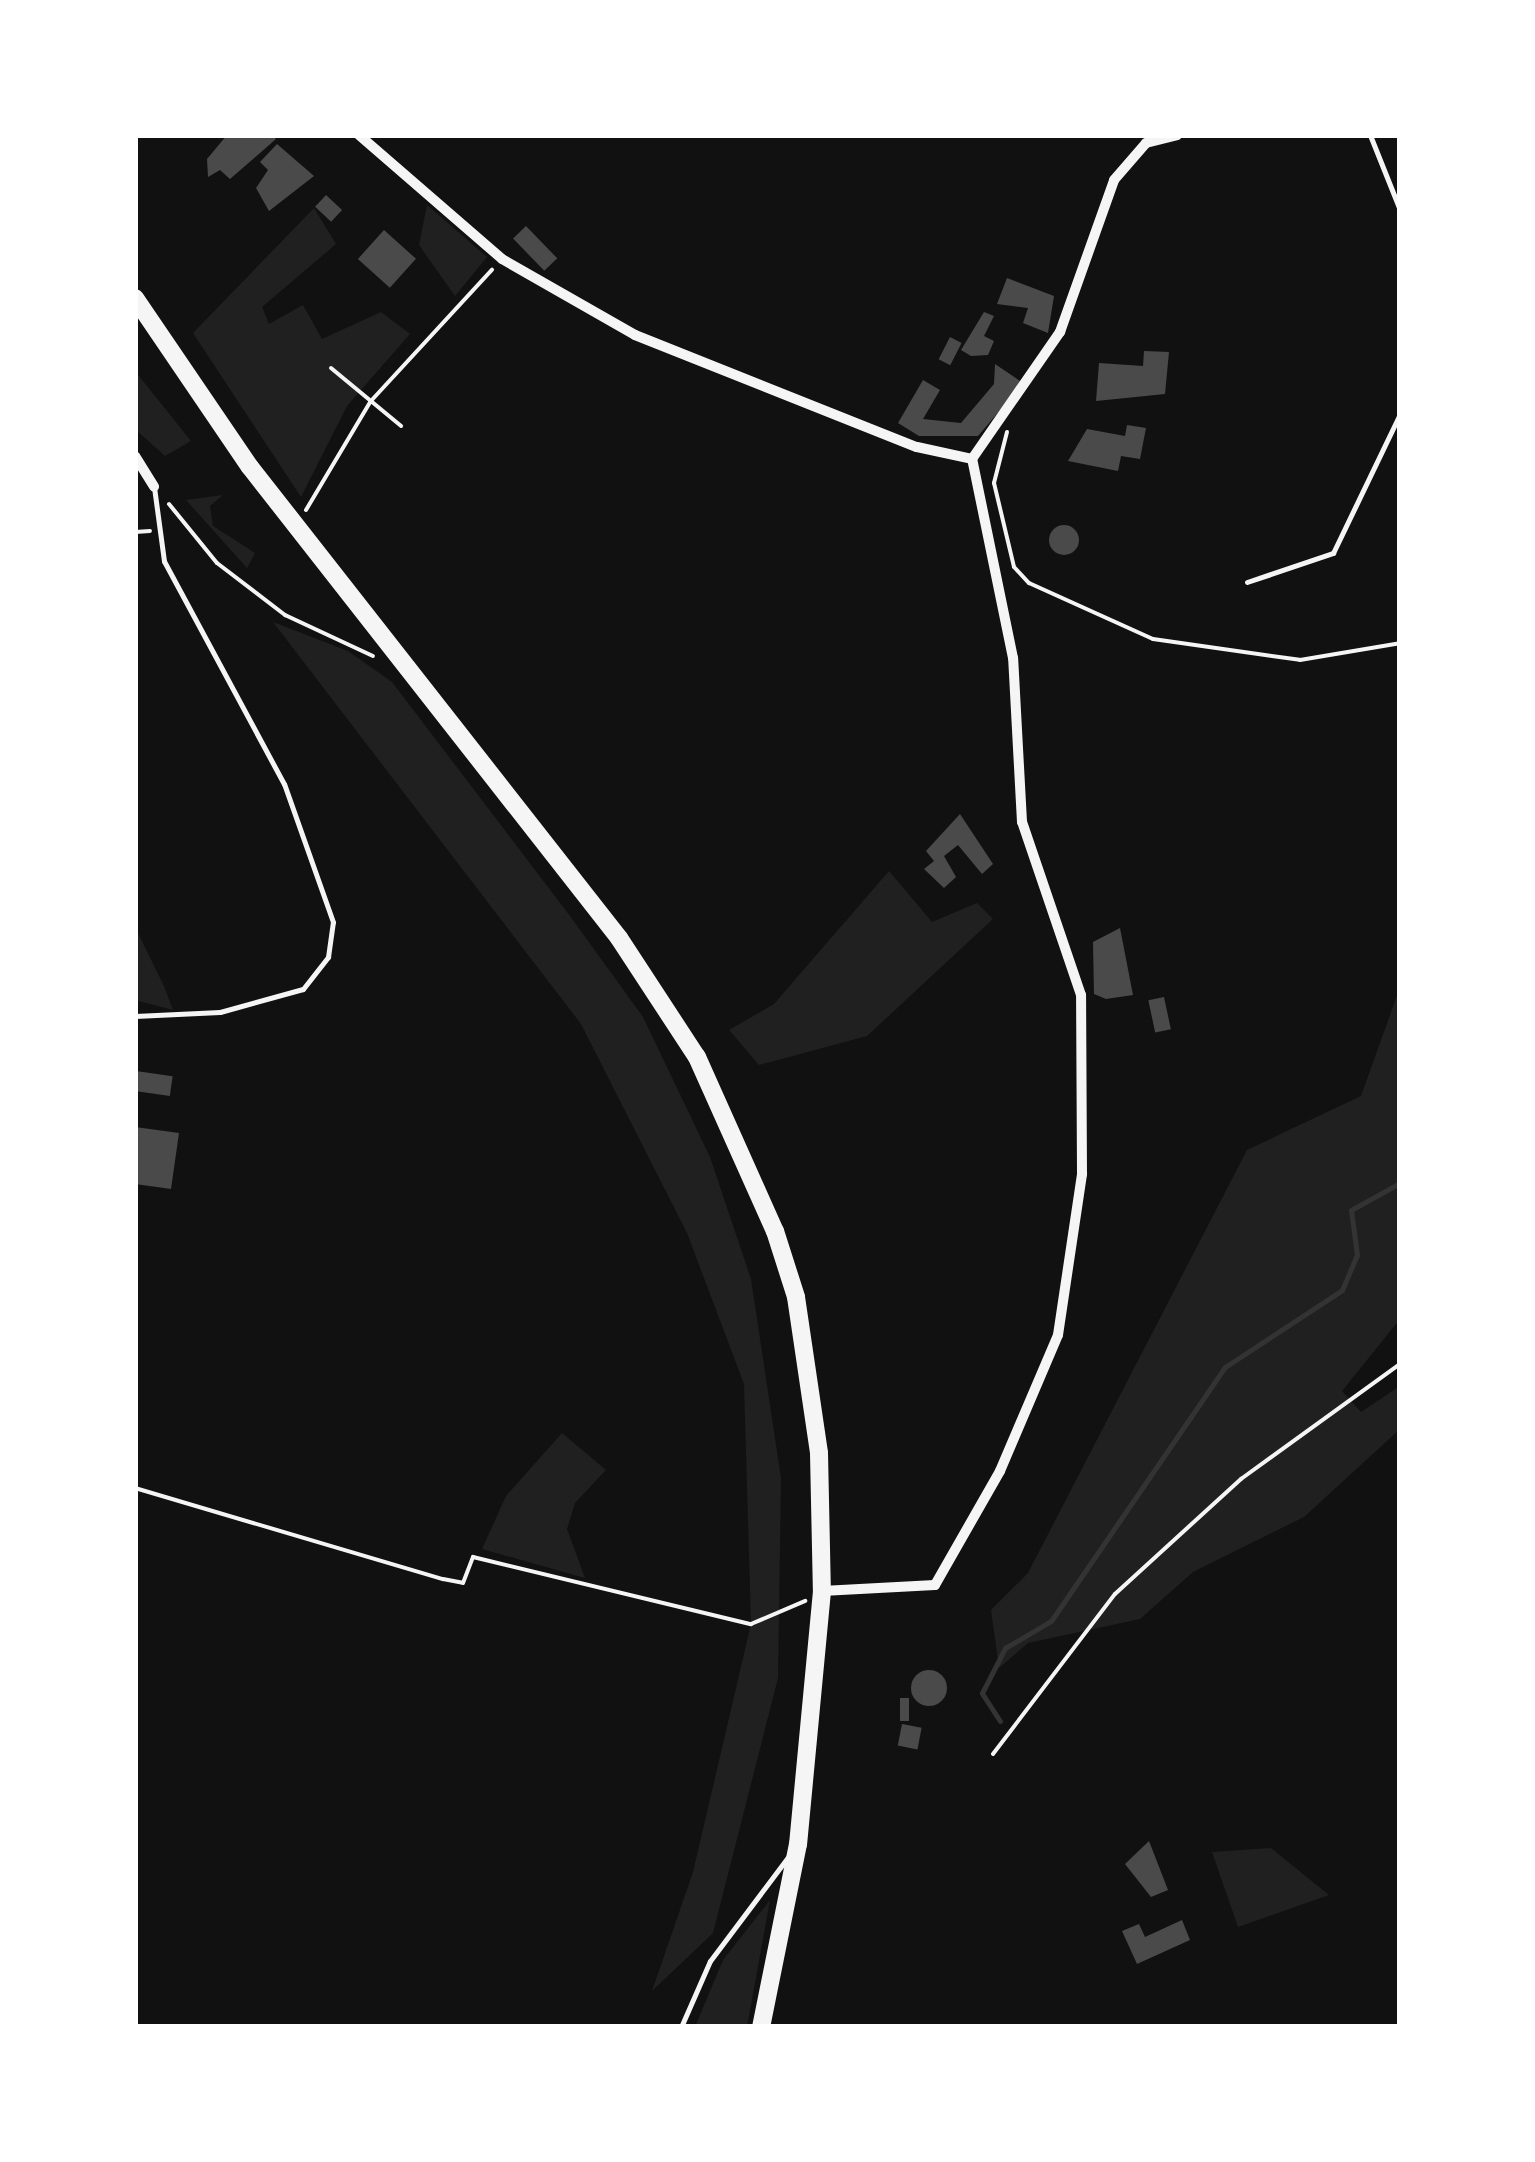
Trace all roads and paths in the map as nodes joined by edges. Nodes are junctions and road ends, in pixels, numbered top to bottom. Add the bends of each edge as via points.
1 (359, 135) edge
2 (1177, 135) edge
3 (1370, 135) edge
4 (1400, 210) edge
5 (502, 259) junction
6 (135, 298) edge
7 (331, 368) dead end
8 (370, 402) junction
9 (1400, 414) edge
10 (401, 426) dead end
11 (1007, 437) dead end
12 (135, 456) edge
13 (972, 460) junction
14 (154, 487) junction
15 (296, 526) junction
16 (1247, 582) dead end
17 (1400, 644) edge
18 (398, 653) junction
19 (135, 1016) edge
20 (1400, 1364) edge
21 (135, 1488) edge
22 (822, 1591) junction
23 (993, 1754) dead end
24 (798, 1844) junction
25 (682, 2027) edge
26 (760, 2027) edge

1 - 5 street
2 - 13 street via 1146,143 1114,180 1060,332
3 - 4 lane
5 - 8 path
5 - 13 street via 635,335 917,447
6 - 15 highway
7 - 8 path
8 - 10 path
8 - 15 path
9 - 16 lane via 1333,553
11 - 17 path via 994,482 1014,567 1029,583 1153,639 1300,660
12 - 14 street
13 - 22 street via 1013,658 1022,822 1081,995 1088,1107 1058,1335 1000,1472 936,1586 916,1592
14 - 18 path via 217,564 285,615 371,656
14 - 19 lane via 158,532 192,627 284,784 334,922 328,956 303,989 174,1018
15 - 18 highway
18 - 22 highway via 619,938 697,1057 738,1146 796,1297 819,1453
20 - 23 path via 1241,1479 1115,1594
21 - 22 path via 306,1546 463,1583 473,1557 751,1624
22 - 24 highway
24 - 25 lane via 710,1961
24 - 26 highway

